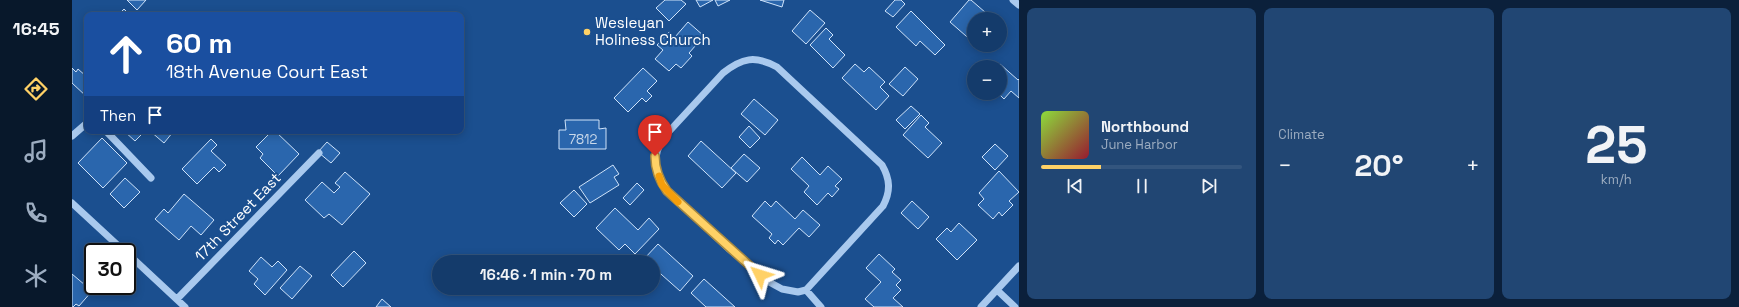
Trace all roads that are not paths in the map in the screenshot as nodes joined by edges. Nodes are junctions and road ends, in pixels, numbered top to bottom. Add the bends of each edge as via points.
1 (1013, 0) edge
2 (1019, 5) edge
3 (84, 126) edge
4 (109, 134) edge
5 (72, 136) edge
6 (319, 153) dead end
7 (151, 178) dead end
8 (72, 203) edge
9 (115, 243) edge
10 (136, 262) edge
11 (1019, 266) edge
12 (806, 290) junction
13 (997, 290) junction
14 (177, 299) junction
15 (185, 307) edge
16 (821, 307) edge
17 (981, 307) edge
18 (1015, 307) edge

1 - 2 street
3 - 5 street
4 - 7 street
6 - 14 street, 17th Street East
8 - 9 street
10 - 14 street
11 - 13 street
12 - 12 street via 798,292 782,289 760,275 667,191 655,168 656,150 663,138 723,73 734,64 743,61 758,60 777,67 882,165 887,175 889,189 883,206
12 - 16 street
13 - 17 street
13 - 18 street
14 - 15 street

